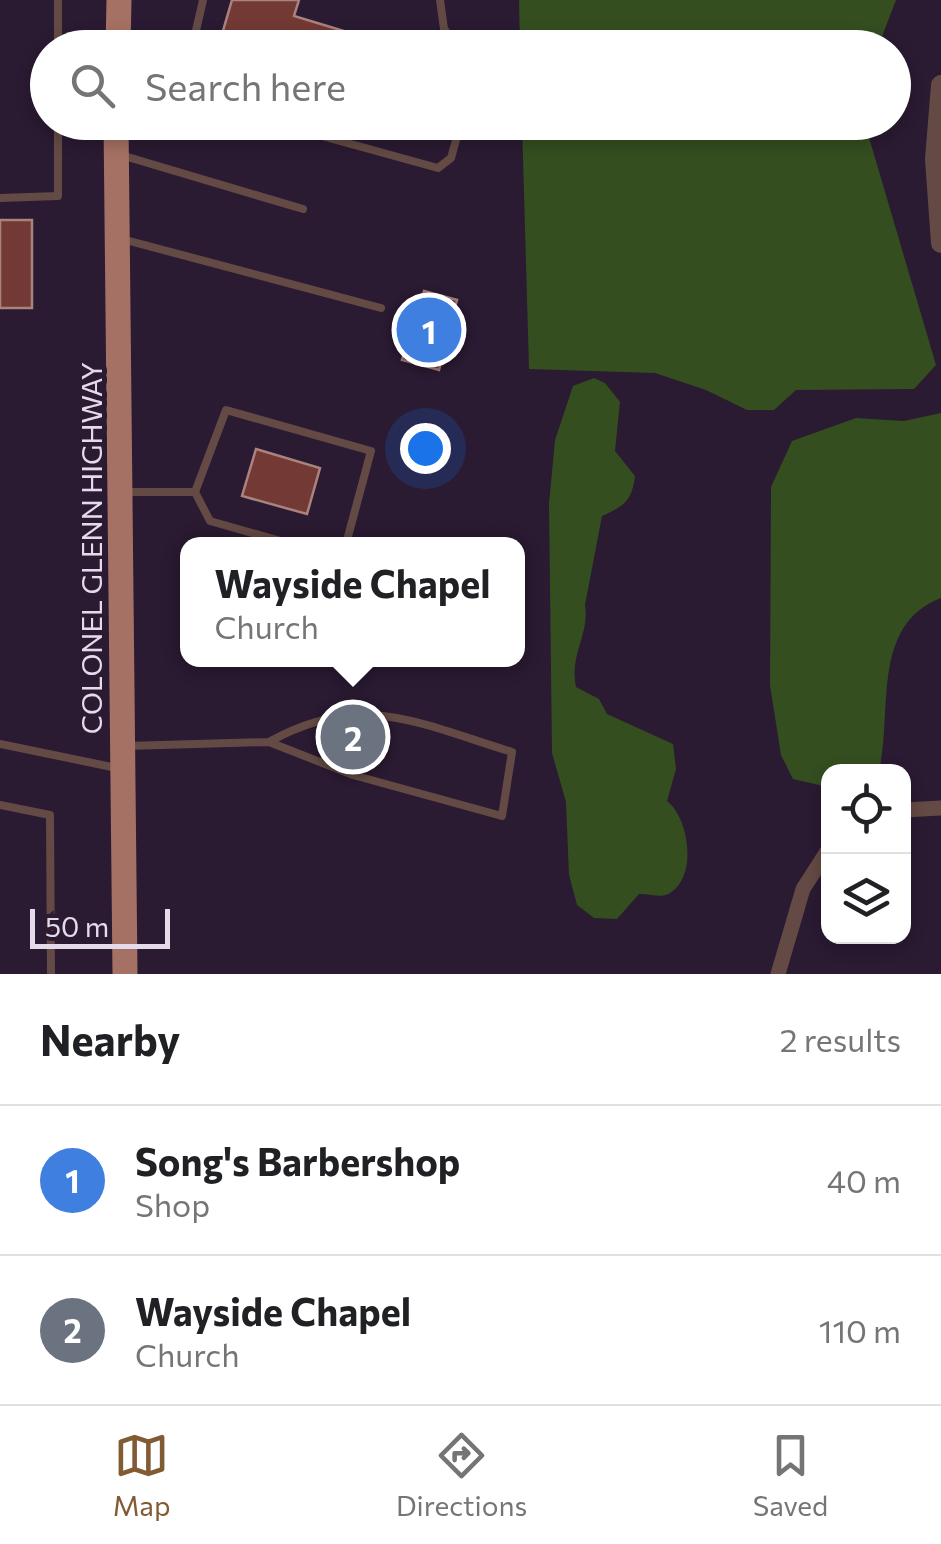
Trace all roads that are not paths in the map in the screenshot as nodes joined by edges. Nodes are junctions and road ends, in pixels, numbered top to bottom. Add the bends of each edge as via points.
1 (58, 0) edge
2 (119, 0) edge
3 (203, 0) edge
4 (440, 0) edge
5 (58, 30) edge
6 (118, 30) edge
7 (196, 30) edge
8 (445, 30) edge
9 (941, 85) edge
10 (58, 140) edge
11 (116, 140) edge
12 (336, 140) edge
13 (456, 140) edge
14 (116, 154) junction
15 (0, 198) edge
16 (303, 209) dead end
17 (118, 238) junction
18 (941, 243) edge
19 (380, 308) dead end
20 (122, 492) junction
21 (195, 492) junction
22 (266, 537) edge
23 (348, 537) edge
24 (269, 742) junction
25 (0, 744) edge
26 (122, 758) junction
27 (0, 805) edge
28 (941, 808) edge
29 (911, 810) edge
30 (826, 854) edge
31 (52, 974) edge
32 (126, 974) edge
33 (778, 974) edge

1 - 5 lane
2 - 6 main road
3 - 7 lane
4 - 8 lane
9 - 18 street via 935,159
10 - 15 lane via 58,196
11 - 14 main road, COLONEL GLENN HIGHWAY
12 - 13 lane via 438,168 451,158
14 - 16 lane
14 - 17 main road, COLONEL GLENN HIGHWAY
17 - 19 lane
17 - 20 main road, COLONEL GLENN HIGHWAY
20 - 21 lane
20 - 26 main road, COLONEL GLENN HIGHWAY
21 - 22 lane via 210,521
21 - 23 lane via 226,410 371,451
24 - 24 lane via 353,775 502,816 512,752 364,712 296,726
24 - 26 lane
25 - 26 lane
26 - 32 main road, COLONEL GLENN HIGHWAY
27 - 31 lane via 50,815
28 - 29 street
30 - 33 street via 803,890

